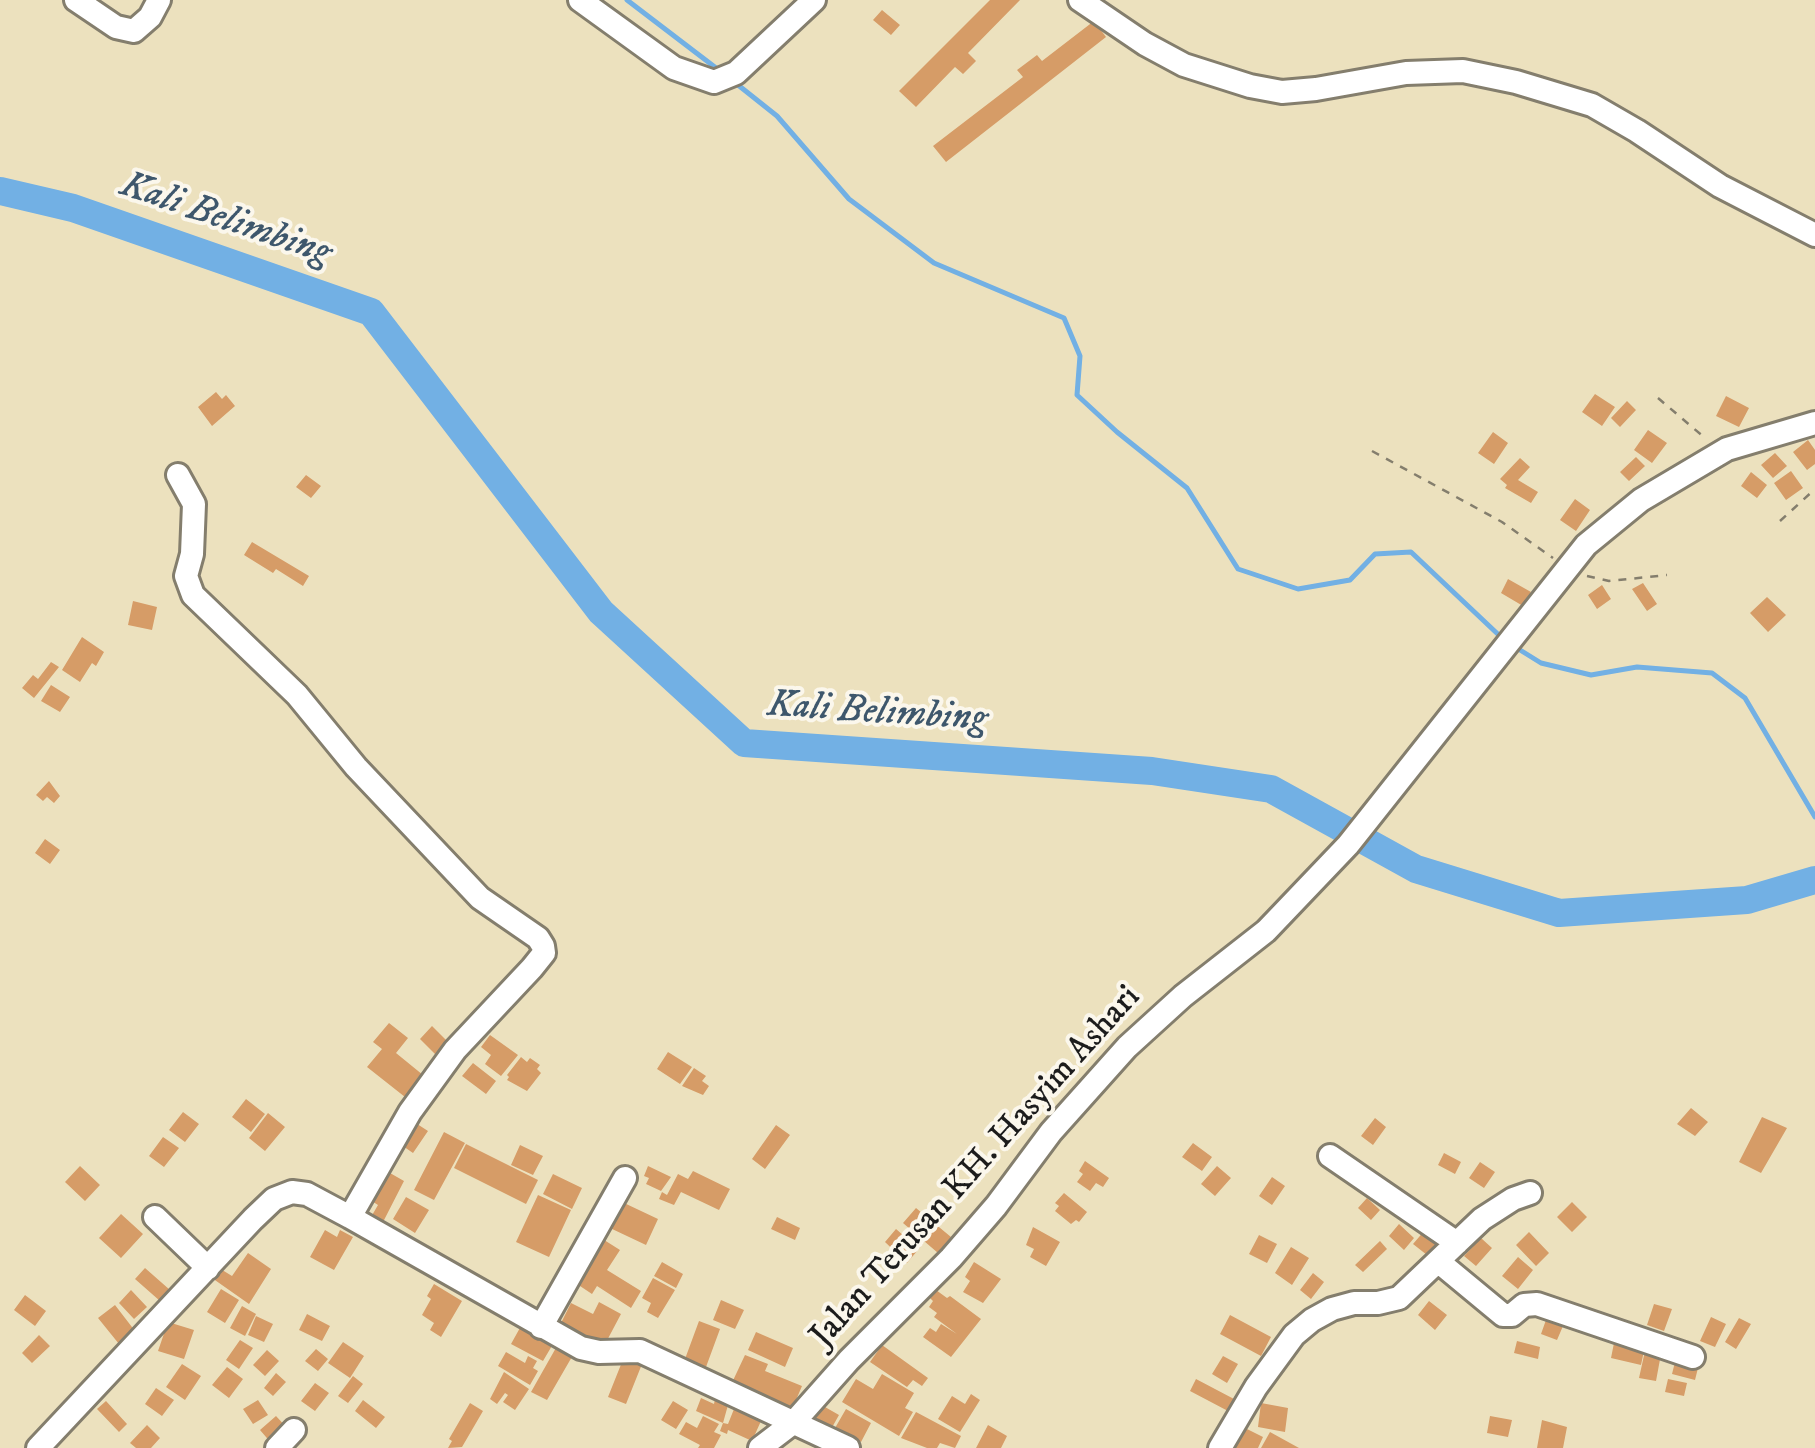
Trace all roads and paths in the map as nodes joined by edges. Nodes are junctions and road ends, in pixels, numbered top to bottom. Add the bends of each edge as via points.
1 (76, 0) edge
2 (159, 0) edge
3 (580, 0) edge
4 (814, 0) edge
5 (1080, 0) edge
6 (1815, 235) edge
7 (1658, 398) dead end
8 (1815, 423) edge
9 (1372, 451) dead end
10 (1720, 453) junction
11 (178, 475) dead end
12 (1815, 490) edge
13 (1780, 521) dead end
14 (1568, 565) junction
15 (1667, 575) dead end
16 (1330, 1156) dead end
17 (626, 1178) dead end
18 (1530, 1192) dead end
19 (350, 1217) junction
20 (155, 1218) dead end
21 (1456, 1242) junction
22 (1438, 1262) junction
23 (208, 1268) junction
24 (541, 1327) junction
25 (1693, 1356) dead end
26 (794, 1422) junction
27 (294, 1430) dead end
28 (52, 1444) edge
29 (277, 1448) edge
30 (760, 1448) edge
31 (848, 1448) edge
32 (1220, 1448) edge

1 - 2 street via 134,31
3 - 4 street via 674,68 714,82 736,73
5 - 6 street via 1184,65 1250,86 1282,92 1406,72 1462,71 1592,105
7 - 10 path
8 - 10 street, Jalan Terusan KH. Hasyim Ashari
9 - 14 path
10 - 14 street, Jalan Terusan KH. Hasyim Ashari via 1613,520
11 - 19 street via 194,504 186,576 193,595 273,670 464,882 543,946 532,968 410,1112
12 - 13 path
14 - 15 path via 1608,581
14 - 26 street, Jalan Terusan KH. Hasyim Ashari via 1352,840 1266,931 1127,1047 951,1258
16 - 21 street
17 - 24 street
18 - 21 street via 1494,1209
19 - 23 street via 306,1194 286,1193
19 - 24 street
20 - 23 street
21 - 22 street
22 - 25 street via 1503,1315 1537,1304
22 - 32 street via 1399,1298 1332,1308 1294,1335
23 - 28 street
24 - 26 street via 589,1351 640,1350
26 - 30 street, Jalan Terusan KH. Hasyim Ashari
26 - 31 street
27 - 29 street

